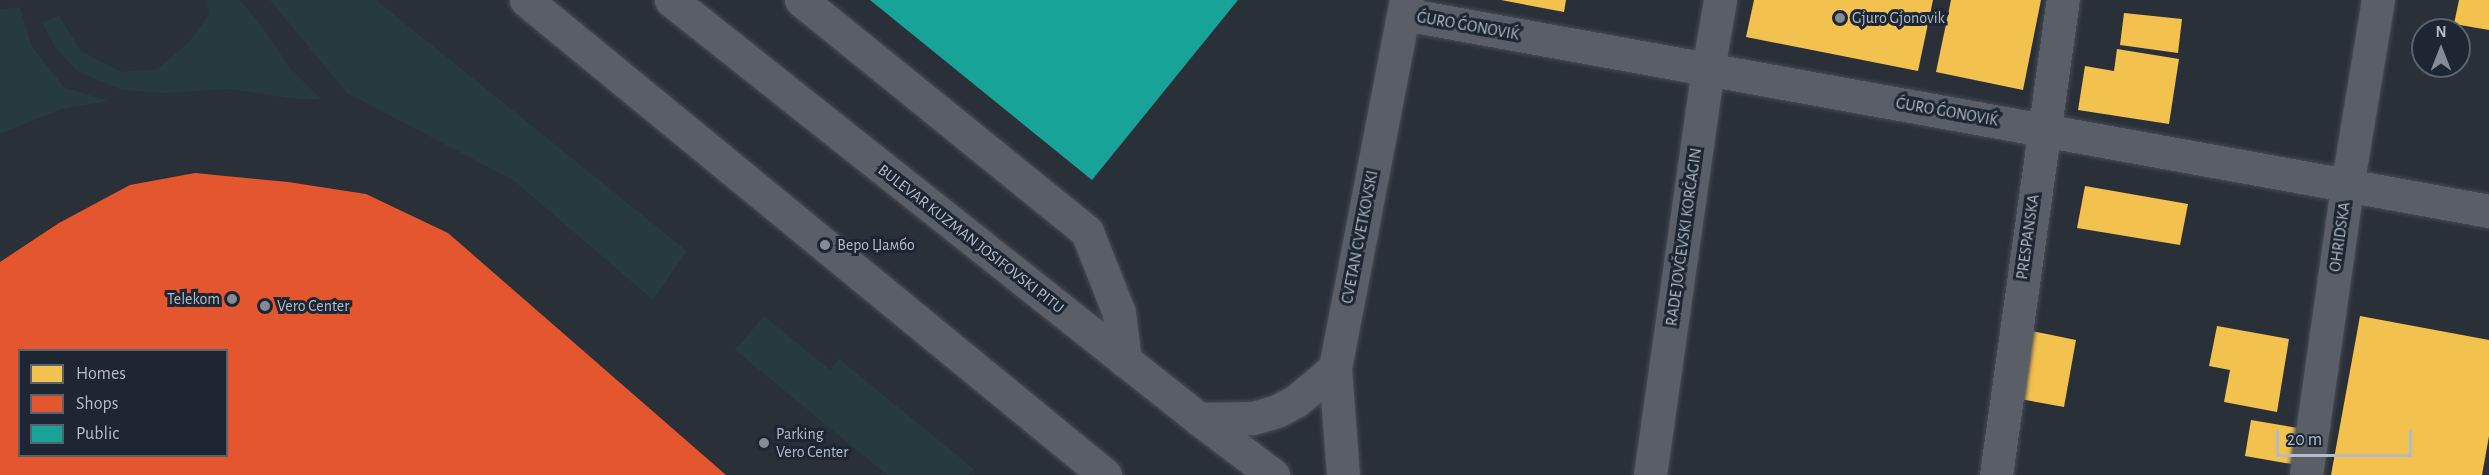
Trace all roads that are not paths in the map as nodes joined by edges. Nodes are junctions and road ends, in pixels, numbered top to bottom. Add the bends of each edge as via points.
1 (526, 0) edge
2 (671, 0) edge
3 (801, 0) edge
4 (1720, 0) edge
5 (2063, 0) edge
6 (2378, 0) edge
7 (1405, 7) edge
8 (1708, 69) junction
9 (2043, 129) junction
10 (2347, 187) junction
11 (2489, 212) edge
12 (1125, 361) junction
13 (1335, 369) junction
14 (1198, 419) junction
15 (1106, 475) edge
16 (1273, 475) edge
17 (1343, 475) edge
18 (1650, 475) edge
19 (1996, 475) edge
20 (2306, 475) edge

1 - 15 street
2 - 12 street, BULEVAR KUZMAN JOSIFOVSKI PITU
3 - 12 street via 1087,232 1119,313
4 - 8 street, RADE JOVČEVSKI KORČAGIN
5 - 9 street, PRESPANSKA
6 - 10 street, OHRIDSKA
7 - 8 street, ǴURO ǴONOVIḰ
7 - 13 street, CVETAN CVETKOVSKI
8 - 9 street, ǴURO ǴONOVIḰ
8 - 18 street, RADE JOVČEVSKI KORČAGIN
9 - 10 street, ǴURO ǴONOVIḰ
9 - 19 street, PRESPANSKA
10 - 11 street, ǴURO ǴONOVIḰ
10 - 20 street, OHRIDSKA
12 - 14 street, BULEVAR KUZMAN JOSIFOVSKI PITU
13 - 14 street via 1296,401 1277,411 1253,418
13 - 17 street, CVETAN CVETKOVSKI
14 - 16 street, BULEVAR KUZMAN JOSIFOVSKI PITU

